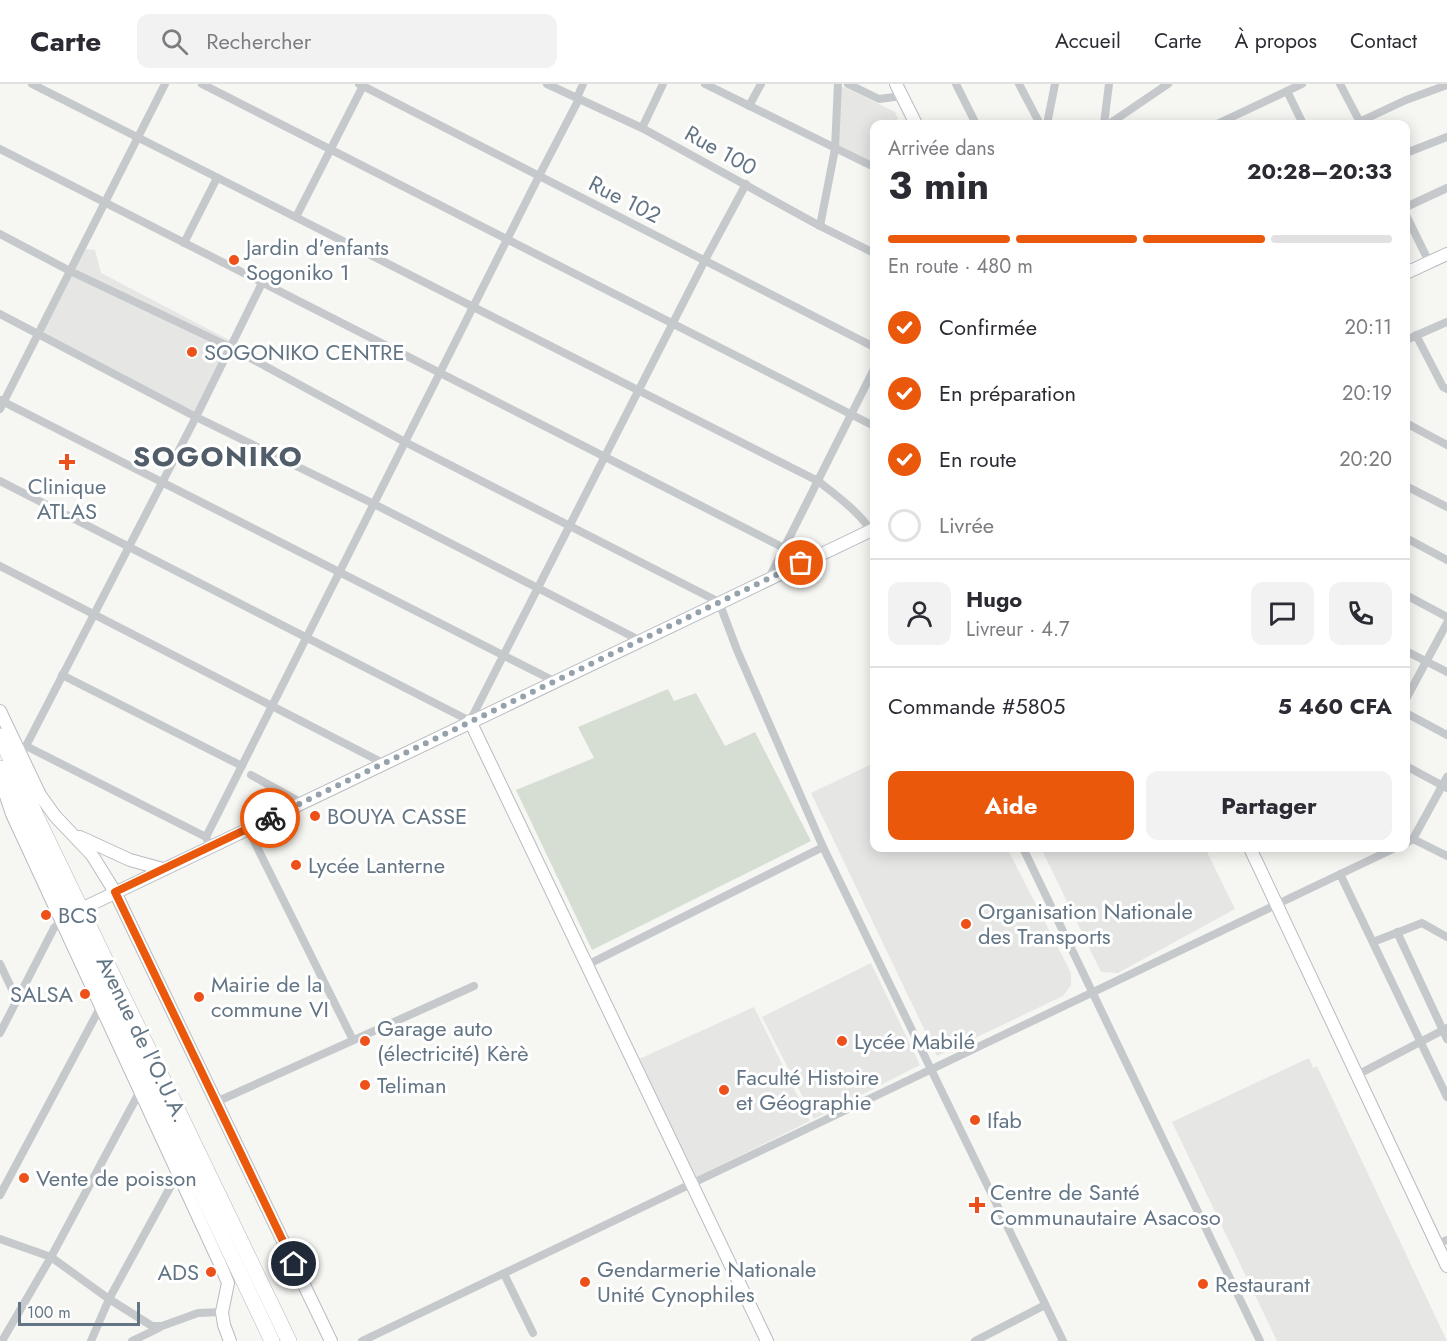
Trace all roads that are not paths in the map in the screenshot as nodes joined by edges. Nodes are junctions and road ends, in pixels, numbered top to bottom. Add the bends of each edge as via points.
1 (32, 84) edge
2 (165, 84) edge
3 (202, 84) edge
4 (547, 84) edge
5 (583, 84) edge
6 (663, 84) edge
7 (705, 84) edge
8 (761, 84) edge
9 (838, 84) edge
10 (848, 84) edge
11 (896, 84) edge
12 (956, 84) edge
13 (1019, 84) edge
14 (1055, 84) edge
15 (1109, 84) edge
16 (1168, 84) edge
17 (1302, 84) edge
18 (1340, 84) edge
19 (362, 85) edge
20 (1447, 85) edge
21 (1287, 91) junction
22 (902, 96) junction
23 (578, 99) junction
24 (749, 106) junction
25 (914, 120) edge
26 (974, 120) edge
27 (1038, 120) edge
28 (1048, 120) edge
29 (1104, 120) edge
30 (1115, 120) edge
31 (1225, 120) edge
32 (1301, 120) edge
33 (1358, 120) edge
34 (1366, 120) edge
35 (642, 128) junction
36 (1447, 137) edge
37 (138, 138) junction
38 (0, 149) edge
39 (331, 149) junction
40 (835, 149) junction
41 (1410, 151) edge
42 (870, 165) edge
43 (539, 176) junction
44 (218, 178) junction
45 (746, 184) junction
46 (1447, 188) edge
47 (105, 203) junction
48 (1410, 205) edge
49 (296, 217) junction
50 (1410, 223) edge
51 (820, 226) junction
52 (0, 234) edge
53 (507, 239) junction
54 (184, 243) junction
55 (870, 251) edge
56 (1447, 254) edge
57 (705, 260) junction
58 (1429, 262) junction
59 (70, 271) junction
60 (1410, 271) edge
61 (262, 283) junction
62 (473, 306) junction
63 (0, 314) edge
64 (1447, 322) edge
65 (673, 323) junction
66 (38, 334) junction
67 (1416, 335) junction
68 (1410, 338) edge
69 (870, 345) edge
70 (230, 347) junction
71 (440, 373) junction
72 (870, 377) edge
73 (1447, 389) edge
74 (639, 390) junction
75 (1, 404) edge
76 (851, 414) junction
77 (196, 417) junction
78 (870, 424) edge
79 (1410, 425) edge
80 (405, 442) junction
81 (1447, 445) edge
82 (605, 457) junction
83 (818, 480) junction
84 (0, 481) edge
85 (161, 482) junction
86 (1410, 488) edge
87 (374, 504) junction
88 (1447, 507) edge
89 (570, 526) junction
90 (870, 529) edge
91 (870, 533) edge
92 (1410, 540) edge
93 (128, 547) junction
94 (784, 548) junction
95 (1447, 560) edge
96 (801, 563) junction
97 (0, 566) edge
98 (339, 572) junction
99 (770, 578) junction
100 (538, 588) junction
101 (1410, 598) edge
102 (719, 602) junction
103 (93, 614) junction
104 (1447, 618) edge
105 (1447, 623) edge
106 (307, 638) junction
107 (641, 641) junction
108 (1410, 653) edge
109 (504, 655) junction
110 (1426, 661) junction
111 (1447, 672) edge
112 (62, 675) junction
113 (556, 682) junction
114 (1410, 691) edge
115 (272, 706) junction
116 (0, 711) edge
117 (1410, 715) edge
118 (470, 721) junction
119 (1447, 735) edge
120 (0, 736) edge
121 (14, 756) edge
122 (383, 763) junction
123 (242, 766) junction
124 (1410, 768) edge
125 (0, 774) edge
126 (251, 775) dead end
127 (1446, 783) edge
128 (2, 792) edge
129 (302, 803) junction
130 (248, 829) junction
131 (74, 834) junction
132 (1410, 839) edge
133 (1410, 841) edge
134 (208, 842) junction
135 (823, 847) junction
136 (1025, 852) edge
137 (1252, 852) edge
138 (1387, 852) edge
139 (1447, 856) edge
140 (164, 869) junction
141 (1340, 874) junction
142 (115, 892) junction
143 (1276, 904) junction
144 (71, 914) junction
145 (1397, 932) junction
146 (1447, 937) edge
147 (1373, 942) junction
148 (0, 964) edge
149 (587, 965) junction
150 (474, 986) dead end
151 (1092, 992) junction
152 (17, 1000) junction
153 (101, 1006) junction
154 (1445, 1029) edge
155 (0, 1033) edge
156 (353, 1040) junction
157 (1447, 1040) edge
158 (1421, 1042) junction
159 (932, 1069) junction
160 (1357, 1075) junction
161 (140, 1091) junction
162 (1447, 1097) edge
163 (216, 1102) junction
164 (179, 1175) junction
165 (692, 1184) junction
166 (0, 1195) edge
167 (0, 1239) edge
168 (1442, 1242) edge
169 (51, 1257) junction
170 (1447, 1266) edge
171 (504, 1274) junction
172 (109, 1299) junction
173 (1045, 1305) junction
174 (222, 1312) junction
175 (162, 1326) junction
176 (533, 1333) dead end
177 (986, 1338) edge
178 (2, 1341) edge
179 (91, 1341) edge
180 (132, 1341) edge
181 (230, 1341) edge
182 (272, 1341) edge
183 (289, 1341) edge
184 (331, 1341) edge
185 (362, 1341) edge
186 (767, 1341) edge
187 (975, 1341) edge
188 (1063, 1341) edge
189 (1260, 1341) edge

1 - 37 street
2 - 37 street
3 - 39 street
4 - 23 street, Rue 100
5 - 23 street
6 - 35 street
7 - 24 street
8 - 24 street
9 - 40 street
10 - 22 street via 879,99
11 - 22 street
12 - 26 street
13 - 27 street
14 - 28 street
15 - 29 street
16 - 30 street
17 - 21 street
18 - 33 street
19 - 39 street
19 - 43 street, Rue 102
20 - 34 street
21 - 31 street
21 - 32 street
22 - 25 street
23 - 35 street, Rue 100
23 - 43 street
24 - 40 street
35 - 45 street, Rue 100
36 - 41 street
37 - 44 street
37 - 47 street
38 - 47 street
39 - 49 street
39 - 53 street
40 - 42 street
40 - 51 street
43 - 53 street
43 - 57 street, Rue 102
44 - 49 street
44 - 54 street
45 - 51 street, Rue 100
45 - 57 street
46 - 48 street
47 - 54 street
47 - 59 street
49 - 62 street
50 - 58 street
51 - 55 street, Rue 100
52 - 59 street
53 - 62 street
53 - 65 street
54 - 61 street
56 - 58 street
57 - 65 street
57 - 69 street, Rue 102
58 - 60 street
59 - 66 street
59 - 70 street
61 - 70 street
61 - 71 street
62 - 71 street
62 - 74 street
63 - 66 street
64 - 67 street
65 - 74 street
65 - 76 street
66 - 75 street
66 - 77 street
67 - 68 street
67 - 73 street
70 - 77 street
70 - 80 street
71 - 80 street
71 - 82 street
72 - 76 street
74 - 82 street
74 - 83 street
75 - 85 street
76 - 78 street
76 - 83 street
77 - 85 street
77 - 87 street
79 - 81 street
80 - 87 street
80 - 89 street
82 - 89 street
82 - 94 street
83 - 90 street
83 - 94 street
84 - 93 street
85 - 93 street
85 - 98 street
86 - 88 street
87 - 98 street
87 - 100 street
89 - 100 street
89 - 102 street
91 - 96 street
92 - 95 street
93 - 103 street
93 - 106 street
94 - 96 street
94 - 99 street
96 - 99 street
97 - 103 street
98 - 106 street
98 - 109 street
99 - 102 street
100 - 107 street
100 - 109 street
101 - 104 street
102 - 107 street
102 - 135 street
103 - 112 street
103 - 115 street
105 - 110 street
106 - 115 street
106 - 118 street
107 - 113 street
108 - 110 street
109 - 113 street
109 - 118 street
110 - 111 street
110 - 114 street
112 - 121 street
112 - 123 street
113 - 118 street
115 - 122 street
115 - 123 street
116 - 121 street, Avenue de l'O.U.A.
117 - 119 street
118 - 122 street
118 - 149 street
120 - 121 highway, Avenue de l'O.U.A.
121 - 131 street, Avenue de l'O.U.A. via 55,816
121 - 134 street
121 - 144 highway, Avenue de l'O.U.A.
122 - 129 street
123 - 134 street
124 - 127 street
125 - 128 street, Avenue de l'O.U.A.
126 - 129 street
127 - 132 street
128 - 144 street, Avenue de l'O.U.A.
129 - 130 street
130 - 134 street
130 - 156 street
131 - 140 street via 130,860
131 - 142 street, Avenue de l'O.U.A.
133 - 139 street
134 - 140 street
135 - 149 street
135 - 159 street
136 - 151 street
137 - 143 street
138 - 141 street
140 - 142 street
141 - 143 street
141 - 147 street
142 - 144 street
142 - 163 street, Avenue de l'O.U.A.
143 - 151 street
143 - 160 street
144 - 152 street via 54,928
144 - 153 street, Avenue de l'O.U.A.
144 - 182 highway, Avenue de l'O.U.A.
144 - 183 highway, Avenue de l'O.U.A.
145 - 146 street via 1422,923
145 - 147 street
145 - 154 street
147 - 158 street
148 - 152 street
149 - 165 street
150 - 156 street
151 - 159 street
151 - 189 street
152 - 155 street
153 - 161 street, Avenue de l'O.U.A.
153 - 166 street
154 - 157 street
154 - 158 street
156 - 163 street
158 - 160 street
158 - 162 street
159 - 165 street
159 - 173 street
160 - 168 street
161 - 164 street, Avenue de l'O.U.A.
161 - 169 street
163 - 184 street, Avenue de l'O.U.A.
164 - 172 street
164 - 174 street, Avenue de l'O.U.A. via 228,1283
165 - 171 street
165 - 186 street
167 - 169 street
168 - 170 street
169 - 172 street
169 - 178 street
171 - 176 street
171 - 185 street
172 - 175 street via 152,1326
172 - 179 street
173 - 177 street
173 - 188 street
174 - 175 street via 198,1313
174 - 181 street, Avenue de l'O.U.A.
175 - 180 street
177 - 187 street

